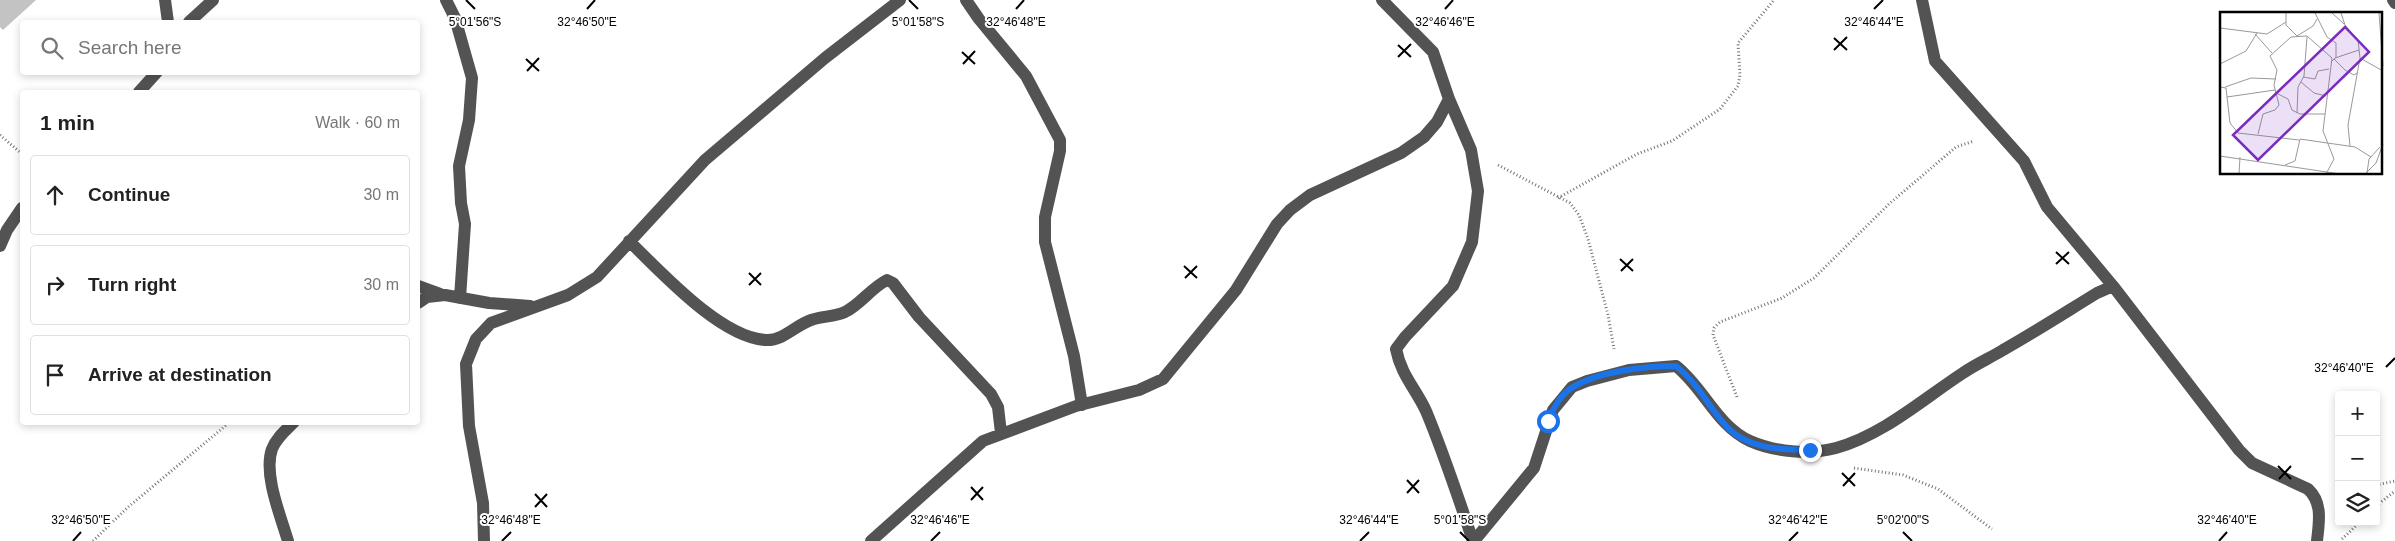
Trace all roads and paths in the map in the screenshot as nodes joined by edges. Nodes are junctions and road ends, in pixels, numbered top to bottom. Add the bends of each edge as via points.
1 (165, 0) edge
2 (213, 0) edge
3 (446, 0) edge
4 (900, 0) edge
5 (966, 0) edge
6 (1382, 0) edge
7 (1774, 0) edge
8 (1922, 0) edge
9 (168, 20) edge
10 (191, 20) edge
11 (153, 75) edge
12 (141, 90) edge
13 (1449, 99) junction
14 (1998, 134) junction
15 (0, 135) edge
16 (1471, 150) junction
17 (20, 152) edge
18 (1558, 198) junction
19 (20, 211) edge
20 (629, 241) junction
21 (0, 246) edge
22 (2114, 286) junction
23 (420, 287) edge
24 (445, 295) junction
25 (460, 298) junction
26 (420, 302) edge
27 (533, 306) junction
28 (1618, 373) junction
29 (1082, 405) junction
30 (226, 425) edge
31 (291, 425) edge
32 (1001, 433) junction
33 (1754, 442) junction
34 (1846, 467) dead end
35 (2395, 481) edge
36 (2380, 484) edge
37 (2395, 491) edge
38 (2380, 503) edge
39 (2356, 526) edge
40 (1992, 528) dead end
41 (93, 541) edge
42 (288, 541) edge
43 (484, 541) edge
44 (871, 541) edge
45 (1474, 541) edge
46 (2316, 541) edge
47 (2340, 541) edge

1 - 9 street
2 - 10 street
3 - 25 street via 456,18 472,78 469,120 459,166 465,224
4 - 20 street via 825,58 705,160
5 - 29 street via 1026,76 1060,140 1045,217 1045,242 1074,356
6 - 13 street via 1433,52
7 - 18 path via 1738,43 1738,86 1720,109 1672,141 1637,154
8 - 14 street via 1935,61
11 - 12 street
13 - 16 street
13 - 29 street via 1437,122 1424,137 1401,153 1310,195 1290,210 1277,224 1236,290 1163,379 1139,390
14 - 22 street via 2024,161 2047,207
14 - 33 path via 1956,146 1889,204 1814,278 1782,298 1720,322 1714,328 1713,335
15 - 17 path
16 - 18 path
16 - 45 street via 1478,191 1472,242 1453,286 1396,349 1405,377 1425,408
18 - 28 path via 1570,203 1579,215 1588,239 1608,315
19 - 21 street
20 - 27 street via 596,277 568,295
20 - 32 street via 719,321 766,340 777,338 811,320 844,312 887,280 893,283 919,317 991,394 998,407
22 - 33 street via 1973,366 1894,421 1855,440 1835,448 1810,450 1782,450
22 - 46 street via 2239,450 2252,463 2313,494 2318,504
23 - 24 street
24 - 25 street
24 - 26 street via 427,297
25 - 27 street
27 - 43 street via 491,324 476,339 466,364 469,426 483,503
28 - 33 street via 1676,366 1697,384 1732,431
28 - 45 street via 1572,387 1560,399 1548,421 1534,468
29 - 32 street
30 - 41 path via 127,508
31 - 42 street via 278,438 271,456 271,476
32 - 44 street via 983,441
34 - 40 path via 1903,475 1938,489
35 - 36 path
37 - 38 path
39 - 47 path

